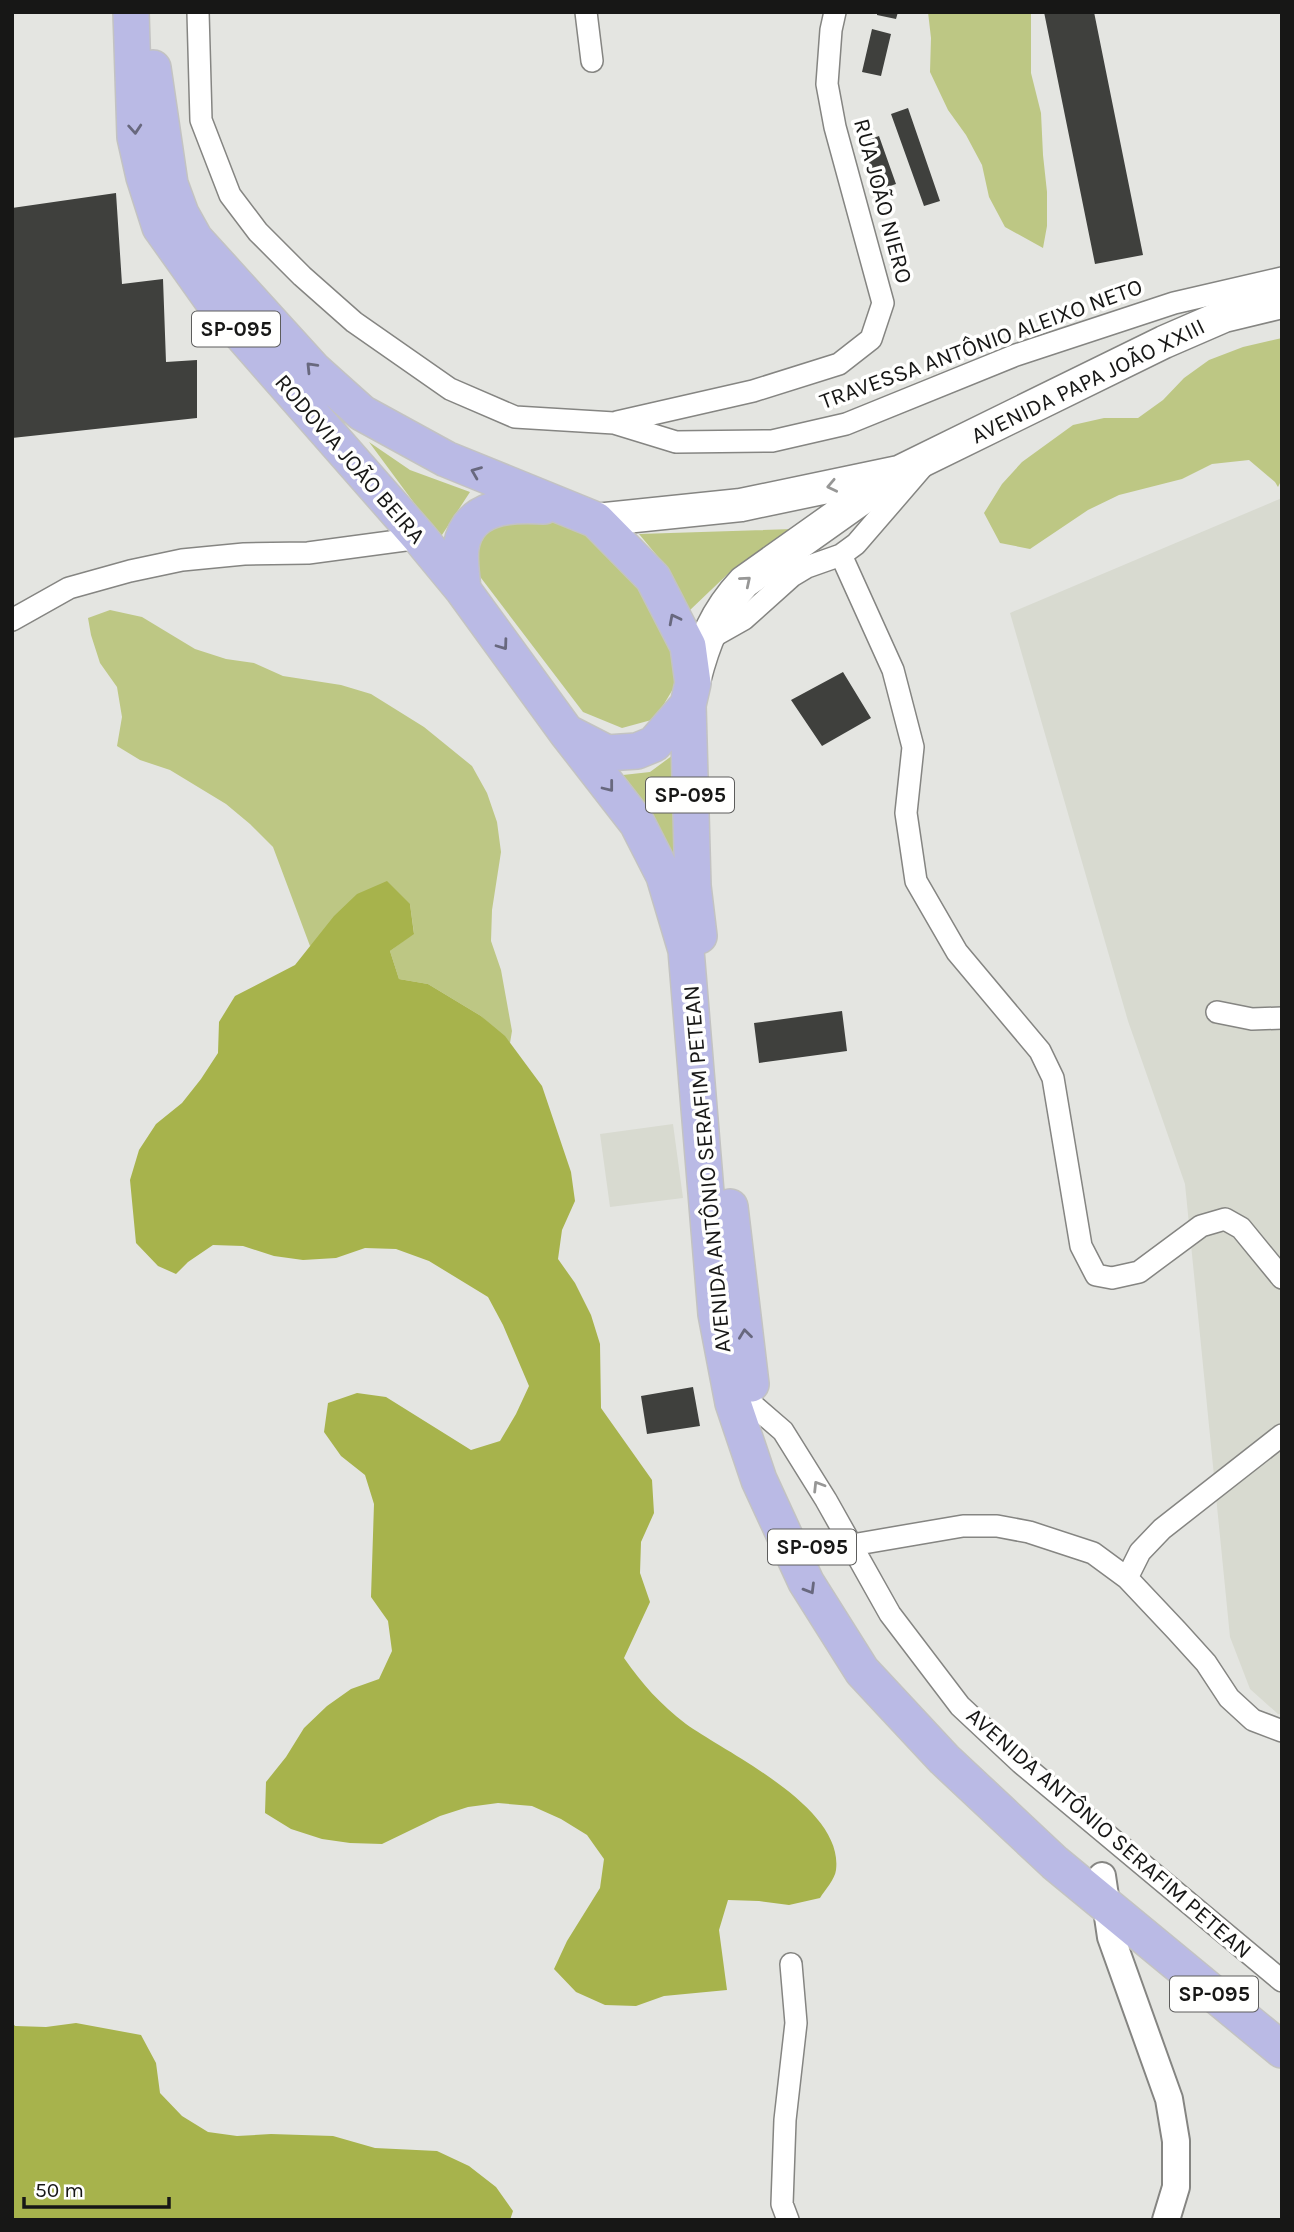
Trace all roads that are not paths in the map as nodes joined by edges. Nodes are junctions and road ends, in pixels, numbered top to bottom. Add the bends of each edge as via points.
1 (131, 12) edge
2 (153, 12) edge
3 (198, 12) edge
4 (586, 12) edge
5 (835, 12) edge
6 (592, 61) dead end
7 (1282, 278) edge
8 (1282, 302) edge
9 (614, 423) junction
10 (930, 458) junction
11 (899, 472) junction
12 (562, 507) junction
13 (596, 520) junction
14 (420, 538) junction
15 (841, 555) junction
16 (463, 590) junction
17 (12, 620) edge
18 (705, 641) junction
19 (691, 694) junction
20 (567, 733) junction
21 (693, 886) joint
22 (1217, 1012) dead end
23 (1282, 1018) edge
24 (1282, 1278) edge
25 (753, 1405) junction
26 (1282, 1435) edge
27 (852, 1545) junction
28 (1127, 1578) junction
29 (1280, 1731) edge
30 (1103, 1889) junction
31 (1147, 1938) junction
32 (791, 1964) dead end
33 (1125, 1976) junction
34 (1282, 1980) edge
35 (1282, 2025) edge
36 (1282, 2050) edge
37 (788, 2220) edge
38 (1166, 2220) edge

1 -> 14 main road, RODOVIA JOÃO BEIRA / SP-095 via 135,136 160,227 214,303
12 -> 2 main road, RODOVIA JOÃO BEIRA / SP-095 via 446,459 362,413 314,370 195,239 170,184 153,75
3 - 9 street via 201,120 230,195 258,232 302,276 354,322 450,389 516,417
4 - 6 street
5 - 9 street, RUA JOÃO NIERO via 827,84 883,303 871,339 839,365 753,391
7 - 9 street, TRAVESSA ANTÔNIO ALEIXO NETO via 1174,303 1016,355 846,424 772,441 676,442
8 - 10 main road, AVENIDA PAPA JOÃO XXIII via 1224,316 1164,342
10 - 11 main road, AVENIDA PAPA JOÃO XXIII
10 - 15 street via 856,544
11 -> 13 main road, AVENIDA PAPA JOÃO XXIII via 741,505
18 -> 11 main road, AVENIDA PAPA JOÃO XXIII via 744,582
12 - 13 main road, RODOVIA JOÃO BEIRA / SP-095
12 - 16 main road via 516,504 487,510 469,527 461,546
19 -> 13 main road, RODOVIA JOÃO BEIRA / SP-095 via 688,646 653,578
14 - 16 main road, RODOVIA JOÃO BEIRA / SP-095
14 - 17 street via 308,553 182,560 69,588
15 - 18 street via 792,576 744,619
15 - 24 street via 893,670 913,747 906,813 916,881 957,952 1040,1051 1054,1078 1081,1246 1096,1275 1112,1278 1139,1272 1201,1226 1225,1219 1241,1228
16 -> 20 main road, RODOVIA JOÃO BEIRA / SP-095
18 - 19 main road, AVENIDA PAPA JOÃO XXIII
19 - 20 main road via 654,744 637,751 607,753
19 - 21 main road, RODOVIA JOÃO BEIRA / SP-095
20 -> 30 main road, AVENIDA ANTÔNIO SERAFIM PETEAN / SP-095 via 637,823 664,876 686,950 716,1314 733,1403 759,1480 806,1582 862,1671 944,1759 999,1812
25 -> 21 main road, AVENIDA ANTÔNIO SERAFIM PETEAN / SP-095
22 - 23 street via 1252,1019
27 -> 25 street, AVENIDA ANTÔNIO SERAFIM PETEAN via 783,1431
25 - 30 main road, AVENIDA ANTÔNIO SERAFIM PETEAN / SP-095 via 799,1525 876,1654 939,1732
26 - 28 street via 1162,1529 1140,1552
27 - 28 street via 963,1526 997,1526 1093,1553
27 - 34 street, AVENIDA ANTÔNIO SERAFIM PETEAN via 890,1614 960,1706 1021,1763
28 - 29 street via 1206,1663 1229,1698 1253,1720
30 - 31 main road, AVENIDA ANTÔNIO SERAFIM PETEAN / SP-095
30 - 33 street via 1111,1937
30 - 35 main road, AVENIDA ANTÔNIO SERAFIM PETEAN / SP-095
31 - 33 street via 1132,1948
31 - 36 main road, AVENIDA ANTÔNIO SERAFIM PETEAN / SP-095
32 - 37 street via 796,2023 782,2204
33 - 38 street via 1169,2099 1176,2187

